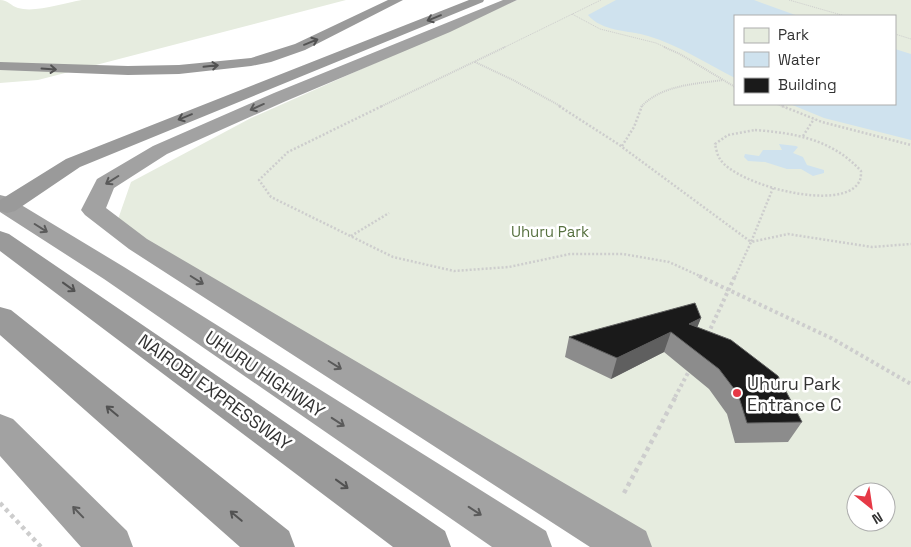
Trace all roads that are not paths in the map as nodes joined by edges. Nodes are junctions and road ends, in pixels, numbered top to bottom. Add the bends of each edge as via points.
1 (398, 0) edge
2 (479, 0) edge
3 (512, 0) edge
4 (0, 66) edge
5 (4, 204) edge
6 (0, 239) edge
7 (0, 318) edge
8 (0, 430) edge
9 (111, 547) edge
10 (274, 547) edge
11 (429, 547) edge
12 (530, 547) edge
13 (630, 547) edge

4 -> 1 highway via 82,71 181,69 265,59 322,38
2 -> 5 highway via 73,163
3 -> 13 highway via 160,150 105,184 93,210 138,244
5 -> 12 highway, UHURU HIGHWAY
6 -> 11 highway, NAIROBI EXPRESSWAY
10 -> 7 highway
9 -> 8 highway

